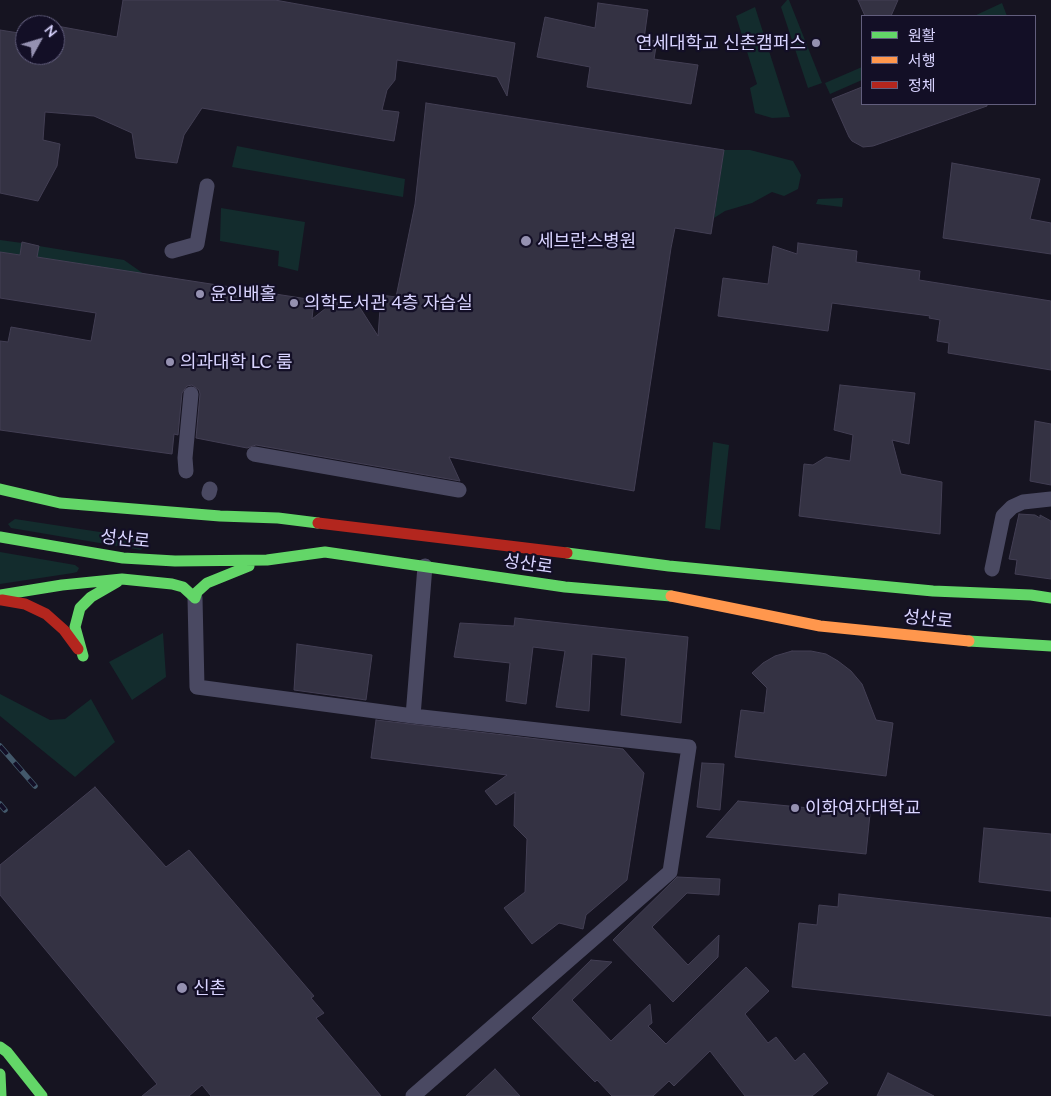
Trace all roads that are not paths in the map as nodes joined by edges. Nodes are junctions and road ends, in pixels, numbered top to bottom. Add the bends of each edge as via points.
1 (207, 186) dead end
2 (172, 251) dead end
3 (191, 394) dead end
4 (254, 454) dead end
5 (186, 471) dead end
6 (0, 489) edge
7 (459, 490) dead end
8 (1051, 499) edge
9 (0, 537) edge
10 (267, 560) junction
11 (175, 561) junction
12 (425, 566) junction
13 (992, 568) dead end
14 (122, 579) junction
15 (0, 596) edge
16 (195, 598) junction
17 (1051, 598) edge
18 (0, 600) edge
19 (1051, 646) edge
20 (413, 716) junction
21 (0, 1047) edge
22 (0, 1074) edge
23 (1, 1096) edge
24 (42, 1096) edge
25 (412, 1096) edge

1 - 2 street via 197,244
3 - 5 street
4 - 7 street via 349,468
6 - 17 main road, 성산로 via 60,502 278,518 669,566 934,591
8 - 13 street via 1023,502 1012,506 1003,516
9 - 11 main road, 성산로 via 123,558
10 - 11 main road, 성산로
10 - 12 main road, 성산로 via 325,552
10 - 16 main road via 206,583 196,592
11 - 14 main road
12 - 19 main road, 성산로 via 565,587 664,595 820,626
12 - 20 street
14 - 15 main road
14 - 16 main road via 172,584
14 - 18 main road via 91,597 80,608 75,628 83,656 64,630 46,614 25,604
16 - 20 street via 197,686
20 - 25 street via 689,747 670,872
21 - 24 main road
22 - 23 main road

